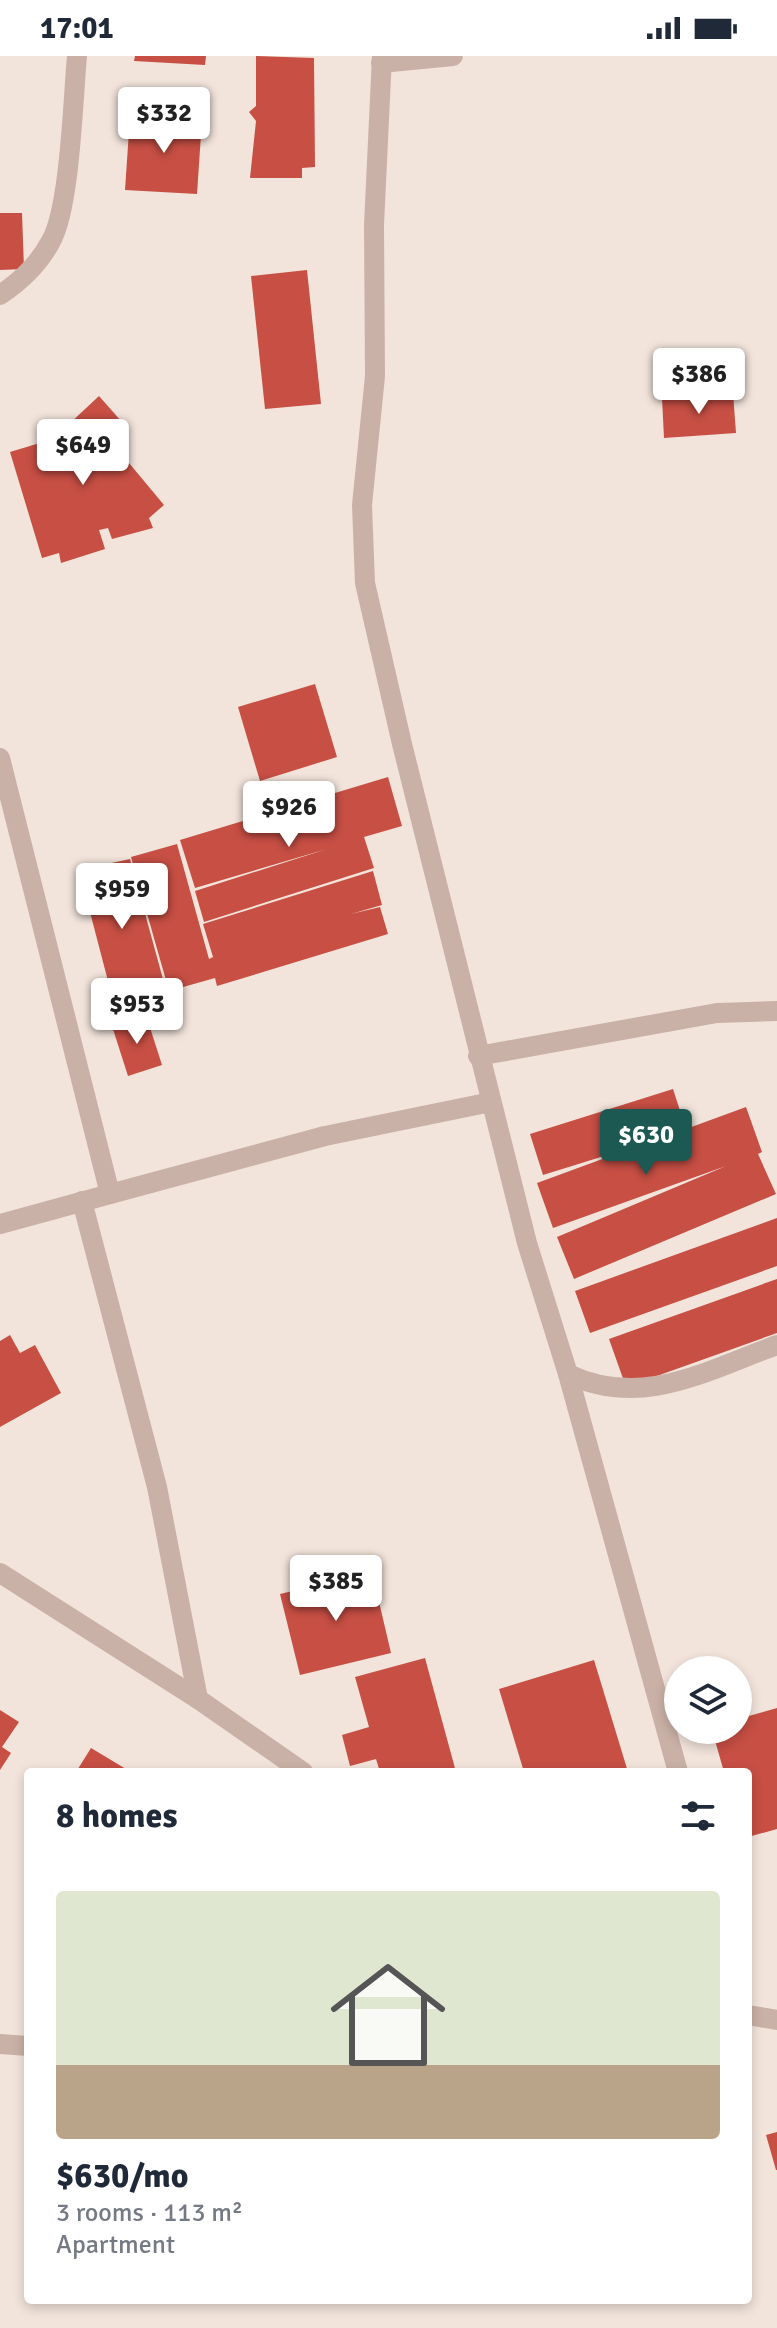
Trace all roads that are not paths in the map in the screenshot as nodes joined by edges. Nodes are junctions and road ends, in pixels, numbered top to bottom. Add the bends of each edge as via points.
1 (77, 56) edge
2 (453, 56) edge
3 (382, 59) edge
4 (0, 295) edge
5 (0, 758) edge
6 (777, 1011) edge
7 (478, 1056) junction
8 (491, 1102) junction
9 (110, 1194) junction
10 (82, 1201) junction
11 (0, 1224) edge
12 (777, 1345) edge
13 (568, 1374) junction
14 (0, 1573) edge
15 (198, 1699) junction
16 (297, 1768) edge
17 (677, 1768) edge
18 (752, 2016) edge
19 (777, 2020) edge
20 (0, 2044) edge
21 (24, 2046) edge

1 - 4 street via 62,205 53,239 34,267
2 - 3 street
3 - 7 street via 374,225 375,376 362,505 365,583
5 - 9 street
6 - 7 street via 717,1013
7 - 8 street
8 - 9 street via 325,1136
8 - 13 street
9 - 10 street
10 - 11 street
10 - 15 street via 157,1487
12 - 13 street via 640,1390 606,1389
13 - 17 street
14 - 15 street
15 - 16 street
18 - 19 street
20 - 21 street

